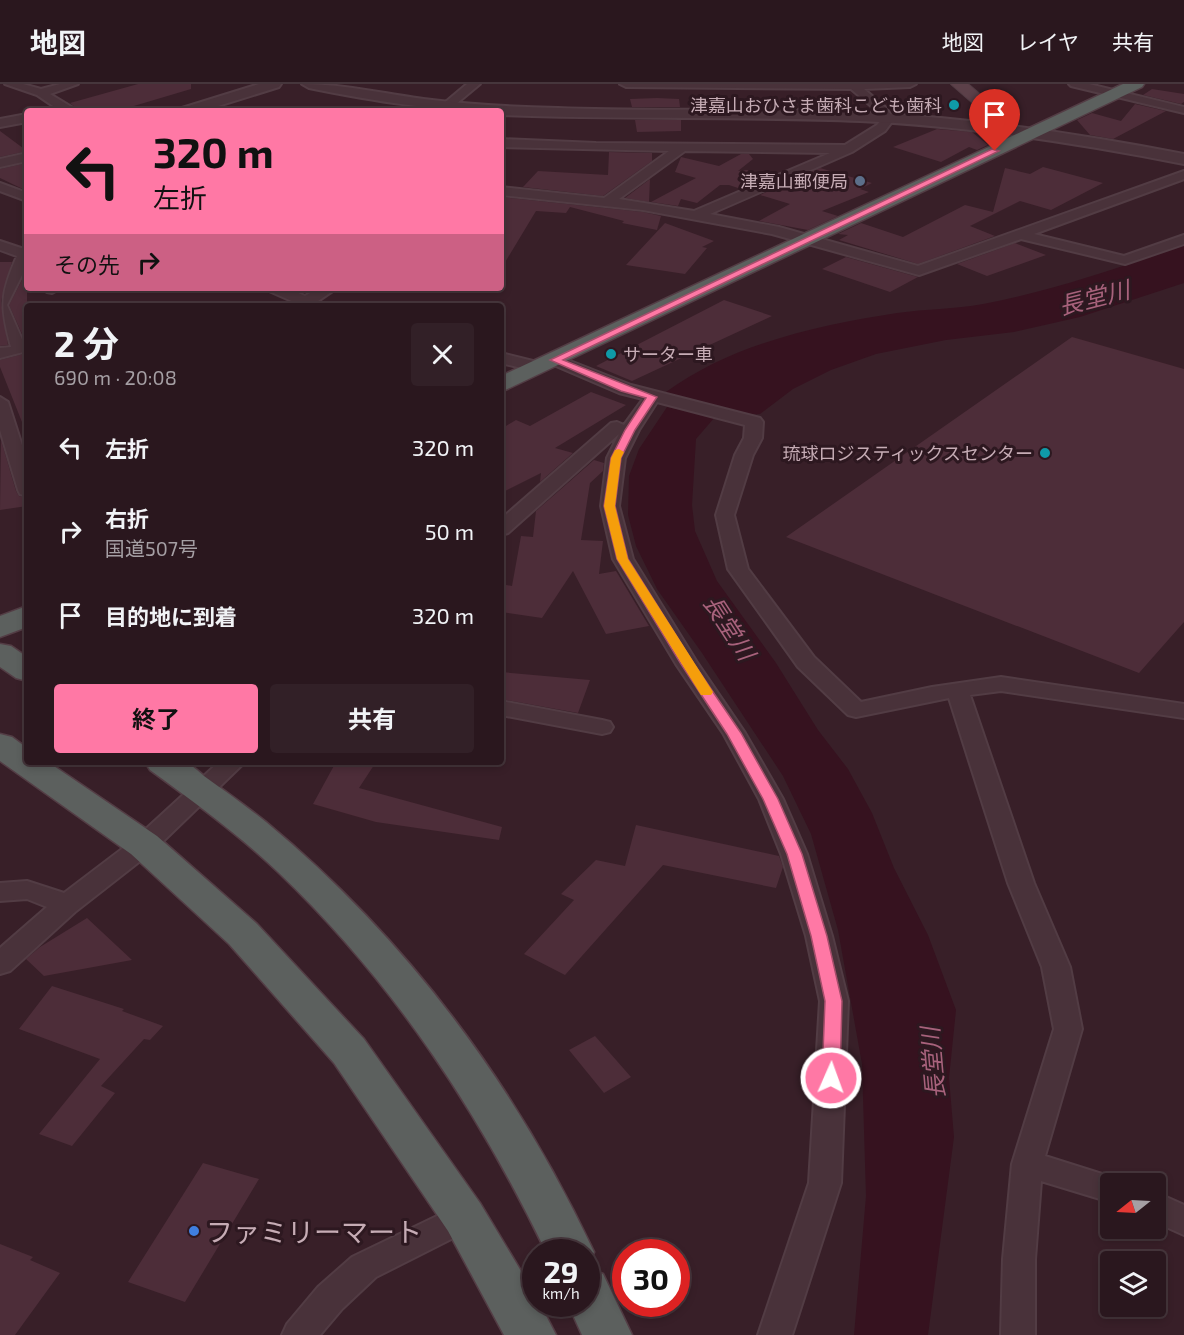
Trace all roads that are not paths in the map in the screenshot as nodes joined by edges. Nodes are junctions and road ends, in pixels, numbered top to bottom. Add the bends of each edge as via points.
1 (11, 84) edge
2 (72, 84) edge
3 (274, 84) edge
4 (309, 84) edge
5 (474, 84) edge
6 (626, 84) edge
7 (910, 84) edge
8 (959, 84) edge
9 (1075, 84) edge
10 (1136, 84) edge
11 (759, 85) edge
12 (852, 85) edge
13 (41, 93) junction
14 (1115, 94) junction
15 (446, 107) junction
16 (64, 108) edge
17 (197, 108) edge
18 (466, 108) edge
19 (504, 110) edge
20 (1184, 110) edge
21 (24, 119) edge
22 (888, 119) junction
23 (1003, 121) dead end
24 (0, 123) edge
25 (1033, 133) junction
26 (504, 143) edge
27 (682, 148) junction
28 (849, 149) junction
29 (24, 158) edge
30 (1184, 159) edge
31 (0, 163) edge
32 (1184, 175) edge
33 (0, 187) edge
34 (504, 191) edge
35 (24, 196) edge
36 (607, 202) junction
37 (697, 215) junction
38 (1018, 234) junction
39 (1184, 239) edge
40 (808, 240) junction
41 (0, 245) edge
42 (24, 254) edge
43 (24, 259) edge
44 (280, 291) edge
45 (326, 291) edge
46 (304, 303) edge
47 (311, 303) edge
48 (0, 305) edge
49 (0, 353) edge
50 (504, 358) edge
51 (547, 363) junction
52 (504, 384) edge
53 (657, 398) junction
54 (0, 402) edge
55 (617, 427) dead end
56 (24, 428) edge
57 (5, 430) edge
58 (24, 479) edge
59 (504, 526) edge
60 (24, 616) edge
61 (0, 628) edge
62 (0, 653) edge
63 (24, 669) edge
64 (958, 691) junction
65 (504, 709) edge
66 (1184, 711) edge
67 (602, 727) dead end
68 (0, 745) edge
69 (24, 762) edge
70 (29, 765) edge
71 (166, 765) edge
72 (230, 765) edge
73 (204, 790) junction
74 (144, 845) junction
75 (0, 892) edge
76 (66, 905) junction
77 (0, 964) edge
78 (1027, 1164) junction
79 (1100, 1186) edge
80 (1166, 1212) edge
81 (464, 1217) junction
82 (1184, 1221) edge
83 (564, 1239) edge
84 (599, 1317) edge
85 (299, 1335) edge
86 (531, 1335) edge
87 (607, 1335) edge
88 (775, 1335) edge
89 (1018, 1335) edge

1 - 13 street
2 - 13 street
3 - 17 street
4 - 15 street
5 - 15 street
6 - 11 street
7 - 12 street
8 - 23 main road
9 - 14 street
10 - 14 highway
11 - 12 street
12 - 22 street
13 - 16 street
14 - 20 street
14 - 25 highway
15 - 18 street
19 - 22 street
21 - 24 street
22 - 25 street
22 - 28 street
25 - 30 street
25 - 40 highway
26 - 27 street
27 - 28 street
27 - 36 street
28 - 37 street
29 - 31 street
32 - 38 street
33 - 35 street
34 - 36 street
36 - 37 street
37 - 40 street
38 - 39 street via 1125,260
38 - 40 street via 919,271
40 - 51 highway
41 - 42 street
43 - 48 street
44 - 46 street
45 - 47 street
48 - 49 street via 20,350
50 - 51 street
51 - 52 highway
51 - 53 street
53 - 64 street via 754,422 753,438 725,515 738,568 806,662 856,710
53 - 88 street via 630,430 616,458 609,506 622,559 734,733 771,799 794,854 834,1001 825,1183
54 - 57 street
55 - 59 street
56 - 57 street
57 - 58 street
60 - 61 highway
62 - 63 highway
64 - 66 street via 1001,684
64 - 78 street via 1021,883 1056,967 1068,1029
65 - 67 street
68 - 69 highway
70 - 74 highway
71 - 73 highway
72 - 73 street
73 - 74 street
73 - 83 highway via 315,884 408,986 473,1075
74 - 76 street
74 - 81 highway via 243,934 349,1051
75 - 76 street via 38,890
76 - 77 street
78 - 79 street
78 - 89 street
80 - 82 street
81 - 85 street via 364,1267 330,1298
81 - 86 highway
84 - 87 highway

